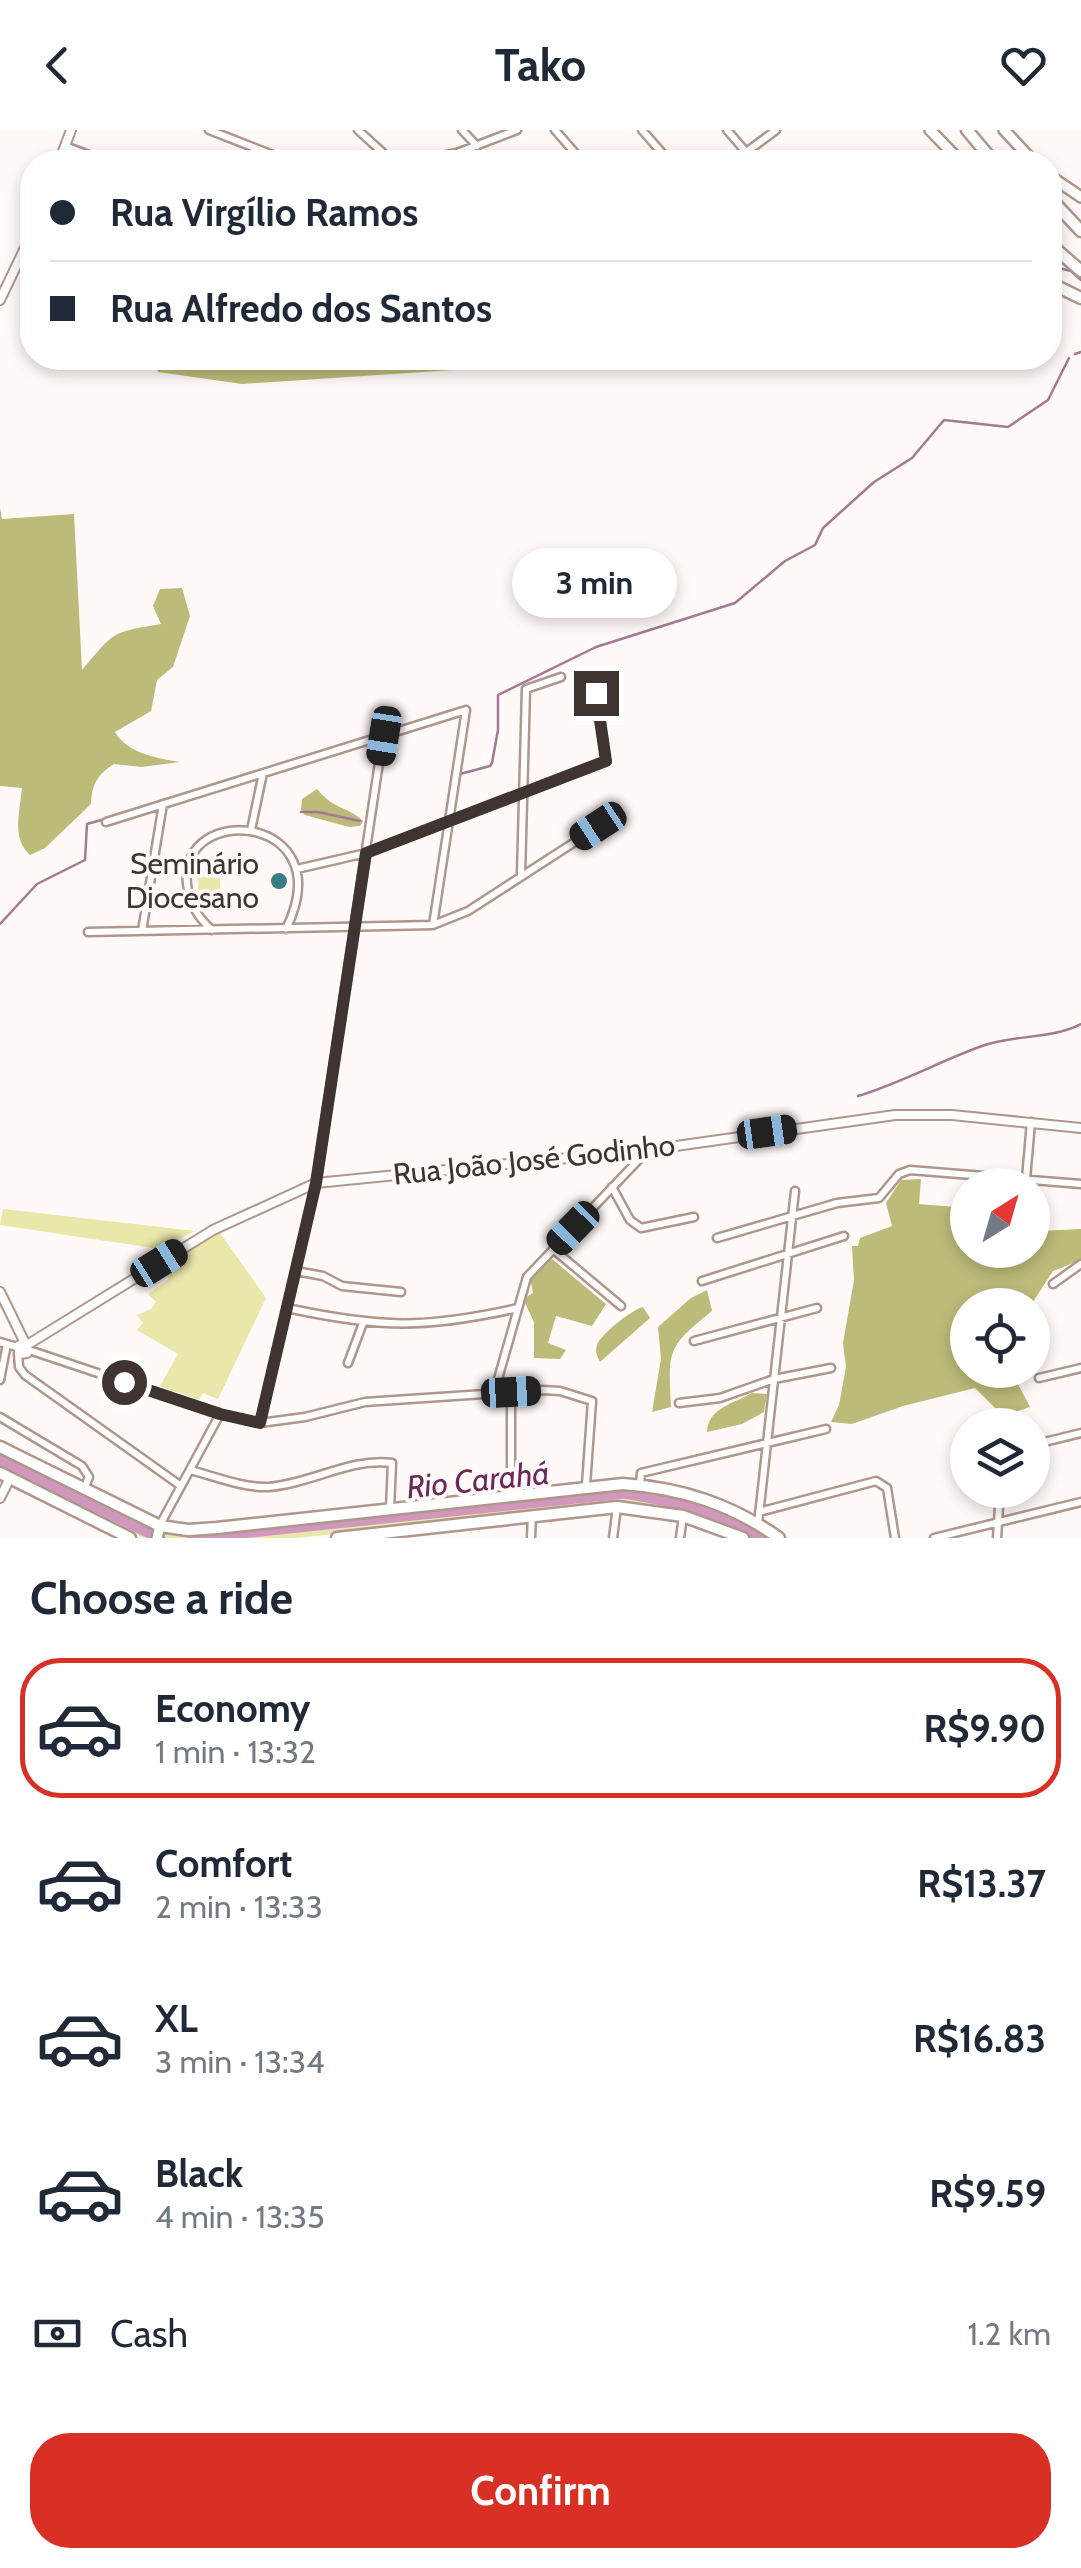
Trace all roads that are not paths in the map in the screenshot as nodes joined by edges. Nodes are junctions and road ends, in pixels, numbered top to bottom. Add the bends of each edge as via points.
1 (71, 130) edge
2 (209, 130) edge
3 (358, 130) edge
4 (465, 130) edge
5 (517, 130) edge
6 (555, 130) edge
7 (642, 130) edge
8 (727, 130) edge
9 (776, 130) edge
10 (930, 130) edge
11 (967, 130) edge
12 (1004, 130) edge
13 (65, 146) junction
14 (477, 146) junction
15 (982, 146) junction
16 (64, 150) edge
17 (76, 150) edge
18 (260, 150) edge
19 (380, 150) edge
20 (461, 150) edge
21 (572, 150) edge
22 (660, 150) edge
23 (744, 150) edge
24 (749, 150) edge
25 (949, 150) edge
26 (985, 150) edge
27 (987, 150) edge
28 (1023, 150) edge
29 (1076, 218) edge
30 (1081, 231) edge
31 (20, 258) edge
32 (1076, 260) edge
33 (1081, 271) edge
34 (0, 300) edge
35 (562, 678) dead end
36 (596, 693) dead end
37 (384, 736) junction
38 (263, 773) junction
39 (523, 793) junction
40 (163, 804) junction
41 (449, 821) junction
42 (106, 822) dead end
43 (598, 826) dead end
44 (252, 830) junction
45 (366, 853) junction
46 (297, 869) junction
47 (521, 876) junction
48 (433, 925) junction
49 (286, 928) junction
50 (354, 928) junction
51 (212, 930) junction
52 (142, 931) junction
53 (88, 932) dead end
54 (1030, 1122) junction
55 (1081, 1128) edge
56 (648, 1150) junction
57 (1027, 1168) edge
58 (950, 1173) edge
59 (1050, 1182) edge
60 (316, 1183) junction
61 (1081, 1184) edge
62 (612, 1187) junction
63 (795, 1191) dead end
64 (792, 1216) junction
65 (694, 1217) dead end
66 (844, 1236) dead end
67 (717, 1238) dead end
68 (553, 1249) junction
69 (788, 1253) junction
70 (1081, 1264) edge
71 (296, 1271) junction
72 (702, 1280) dead end
73 (1053, 1284) dead end
74 (0, 1292) edge
75 (401, 1292) dead end
76 (621, 1306) dead end
77 (287, 1308) junction
78 (518, 1308) junction
79 (817, 1308) dead end
80 (781, 1318) junction
81 (363, 1323) junction
82 (694, 1341) dead end
83 (19, 1347) edge
84 (348, 1363) dead end
85 (831, 1368) dead end
86 (1081, 1368) edge
87 (1050, 1375) edge
88 (0, 1380) edge
89 (774, 1380) junction
90 (494, 1392) junction
91 (511, 1392) junction
92 (679, 1403) dead end
93 (220, 1414) junction
94 (0, 1417) edge
95 (260, 1423) junction
96 (826, 1429) dead end
97 (1081, 1433) edge
98 (1050, 1440) edge
99 (767, 1443) junction
100 (0, 1447) edge
101 (20, 1460) junction
102 (190, 1470) junction
103 (7, 1483) edge
104 (586, 1485) junction
105 (640, 1485) junction
106 (181, 1486) junction
107 (84, 1489) junction
108 (511, 1493) junction
109 (1081, 1502) edge
110 (390, 1508) junction
111 (617, 1508) junction
112 (999, 1508) edge
113 (532, 1515) junction
114 (683, 1516) junction
115 (759, 1518) junction
116 (998, 1522) junction
117 (457, 1523) junction
118 (158, 1532) edge
119 (389, 1535) edge
120 (130, 1538) edge
121 (337, 1538) edge
122 (456, 1538) edge
123 (531, 1538) edge
124 (613, 1538) edge
125 (680, 1538) edge
126 (742, 1538) edge
127 (778, 1538) edge
128 (895, 1538) edge
129 (934, 1538) edge
130 (997, 1538) edge

1 - 13 street
2 - 18 street
3 - 19 street
4 - 14 street
5 - 14 street
6 - 21 street
7 - 22 street
8 - 23 street
9 - 24 street
10 - 25 main road
11 - 15 main road
12 - 28 main road
13 - 16 street
13 - 17 street
14 - 20 street
15 - 26 main road
15 - 27 main road
29 - 30 main road
31 - 34 street
32 - 33 main road
35 - 39 street via 526,689
36 - 39 street via 606,761
37 - 38 street
37 - 41 street via 466,710
37 - 45 street
38 - 40 street
38 - 44 street
39 - 41 street
39 - 47 street
40 - 42 street
40 - 52 street
41 - 45 street
41 - 48 street
43 - 47 street
44 - 46 street via 276,840
44 - 51 street via 206,839 189,858 191,901
45 - 46 street
45 - 50 street
46 - 49 street via 299,894
47 - 48 street via 460,916
48 - 50 street
49 - 50 street
49 - 51 street
50 - 60 street
51 - 52 street
52 - 53 street
54 - 55 street, Rua João José Godinho
54 - 56 street, Rua João José Godinho via 895,1115
54 - 57 street
56 - 60 street, Rua João José Godinho
56 - 62 street
58 - 64 street via 910,1170 879,1198
59 - 61 street
60 - 71 street
60 - 83 street, Rua João José Godinho via 213,1230
62 - 65 street via 641,1228
62 - 68 street
63 - 64 street
64 - 67 street
64 - 69 street
66 - 69 street
68 - 76 street
68 - 78 street via 527,1277
69 - 72 street
69 - 80 street
70 - 73 street
71 - 75 street via 342,1286
71 - 77 street
74 - 83 street
77 - 81 street
77 - 95 street
78 - 81 street via 427,1325
78 - 90 street
79 - 80 street
80 - 82 street
80 - 89 street
81 - 84 street
83 - 88 street
83 - 93 street
83 - 106 street via 25,1374
85 - 89 street
86 - 87 street
89 - 92 street
89 - 99 street
90 - 91 street
90 - 95 street via 365,1402
91 - 104 street via 560,1391 592,1402
91 - 108 street
93 - 95 street
93 - 102 street
94 - 107 street via 82,1466 89,1478
96 - 99 street
97 - 98 street
99 - 105 street via 641,1473
99 - 115 street
100 - 101 main road
101 - 103 main road
101 - 107 main road
102 - 106 street
102 - 110 street via 268,1487 365,1462 392,1463
103 - 120 main road
104 - 105 main road
104 - 108 main road
105 - 115 main road
106 - 118 street
107 - 118 main road
108 - 110 main road
109 - 116 street
110 - 118 main road
111 - 113 main road
111 - 114 main road
111 - 124 street
112 - 116 street
113 - 117 main road
113 - 123 street
114 - 125 street
114 - 126 main road
115 - 127 main road
115 - 128 street via 873,1482 887,1488
116 - 129 street
116 - 130 street
117 - 119 main road
117 - 122 street
119 - 121 main road

